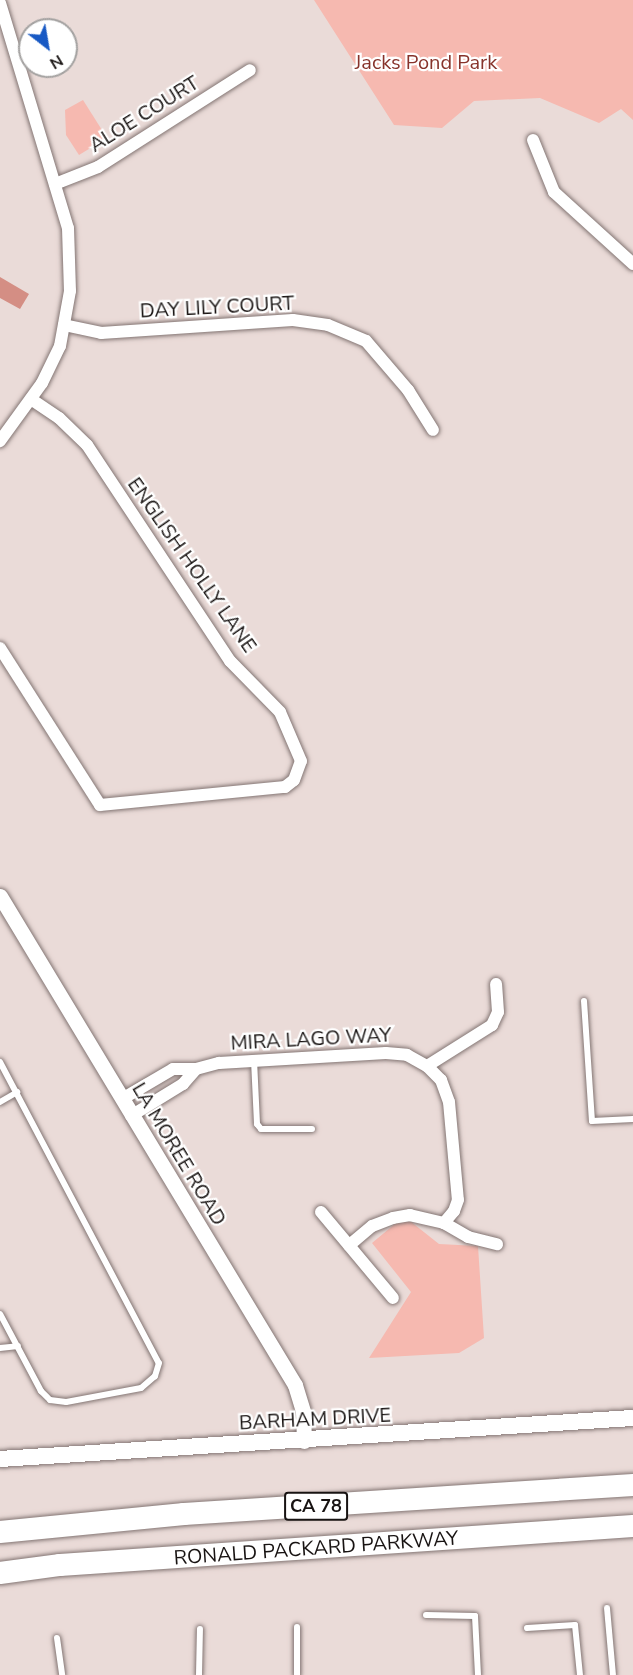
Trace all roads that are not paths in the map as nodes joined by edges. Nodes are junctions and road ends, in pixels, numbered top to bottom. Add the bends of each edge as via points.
1 (0, 3) edge
2 (250, 70) dead end
3 (533, 140) dead end
4 (55, 184) junction
5 (633, 264) edge
6 (64, 325) junction
7 (31, 399) junction
8 (433, 430) dead end
9 (0, 441) edge
10 (0, 648) edge
11 (0, 896) edge
12 (496, 984) dead end
13 (584, 1001) dead end
14 (254, 1060) junction
15 (0, 1062) edge
16 (427, 1066) junction
17 (196, 1069) junction
18 (16, 1092) junction
19 (122, 1100) junction
20 (0, 1102) edge
21 (131, 1116) junction
22 (633, 1119) edge
23 (312, 1128) dead end
24 (321, 1212) dead end
25 (444, 1223) junction
26 (497, 1244) dead end
27 (349, 1245) junction
28 (393, 1298) dead end
29 (0, 1314) edge
30 (18, 1346) junction
31 (0, 1348) edge
32 (633, 1418) edge
33 (304, 1441) junction
34 (0, 1459) edge
35 (633, 1485) edge
36 (633, 1526) edge
37 (0, 1532) edge
38 (0, 1573) edge
39 (607, 1608) dead end
40 (426, 1615) dead end
41 (297, 1627) dead end
42 (527, 1628) dead end
43 (200, 1629) dead end
44 (57, 1638) dead end
45 (62, 1675) edge
46 (199, 1675) edge
47 (297, 1675) edge
48 (478, 1675) edge
49 (580, 1675) edge
50 (613, 1675) edge

1 - 4 street
2 - 4 street, ALOE COURT via 98,167
3 - 5 street via 554,192
4 - 6 street via 68,228 70,291
6 - 7 street via 60,346
6 - 8 street, DAY LILY COURT via 101,333 292,320 328,325 366,341 408,390
7 - 9 street
7 - 10 street, ENGLISH HOLLY LANE via 59,418 87,446 230,661 280,712 302,761 294,780 285,787 100,805
11 - 19 street, LA MOREE ROAD
12 - 16 street via 498,1012 492,1025
13 - 22 lane via 591,1122
14 - 16 street, MIRA LAGO WAY via 386,1053 407,1055
14 - 17 street, MIRA LAGO WAY
14 - 23 lane via 257,1124 261,1129
15 - 18 lane
16 - 25 street via 441,1080 448,1102 458,1200
17 - 19 street, MIRA LAGO WAY via 173,1069
17 - 21 street via 183,1084
18 - 20 lane
18 - 30 lane via 159,1363 155,1376 141,1388 66,1402 50,1400 41,1391
19 - 21 street, LA MOREE ROAD
21 - 33 street, LA MOREE ROAD via 295,1385 303,1412
24 - 27 street
25 - 26 street via 468,1237
25 - 27 street via 410,1215 393,1218 372,1226
27 - 28 street
29 - 30 lane
30 - 31 lane
32 - 33 main road, BARHAM DRIVE
33 - 34 main road, BARHAM DRIVE
35 - 37 highway, CA 78 via 184,1514
36 - 38 highway, RONALD PACKARD PARKWAY / CA 78 via 60,1565
39 - 50 lane
40 - 48 lane via 475,1616
41 - 47 lane
42 - 49 lane via 575,1625
43 - 46 lane
44 - 45 lane

